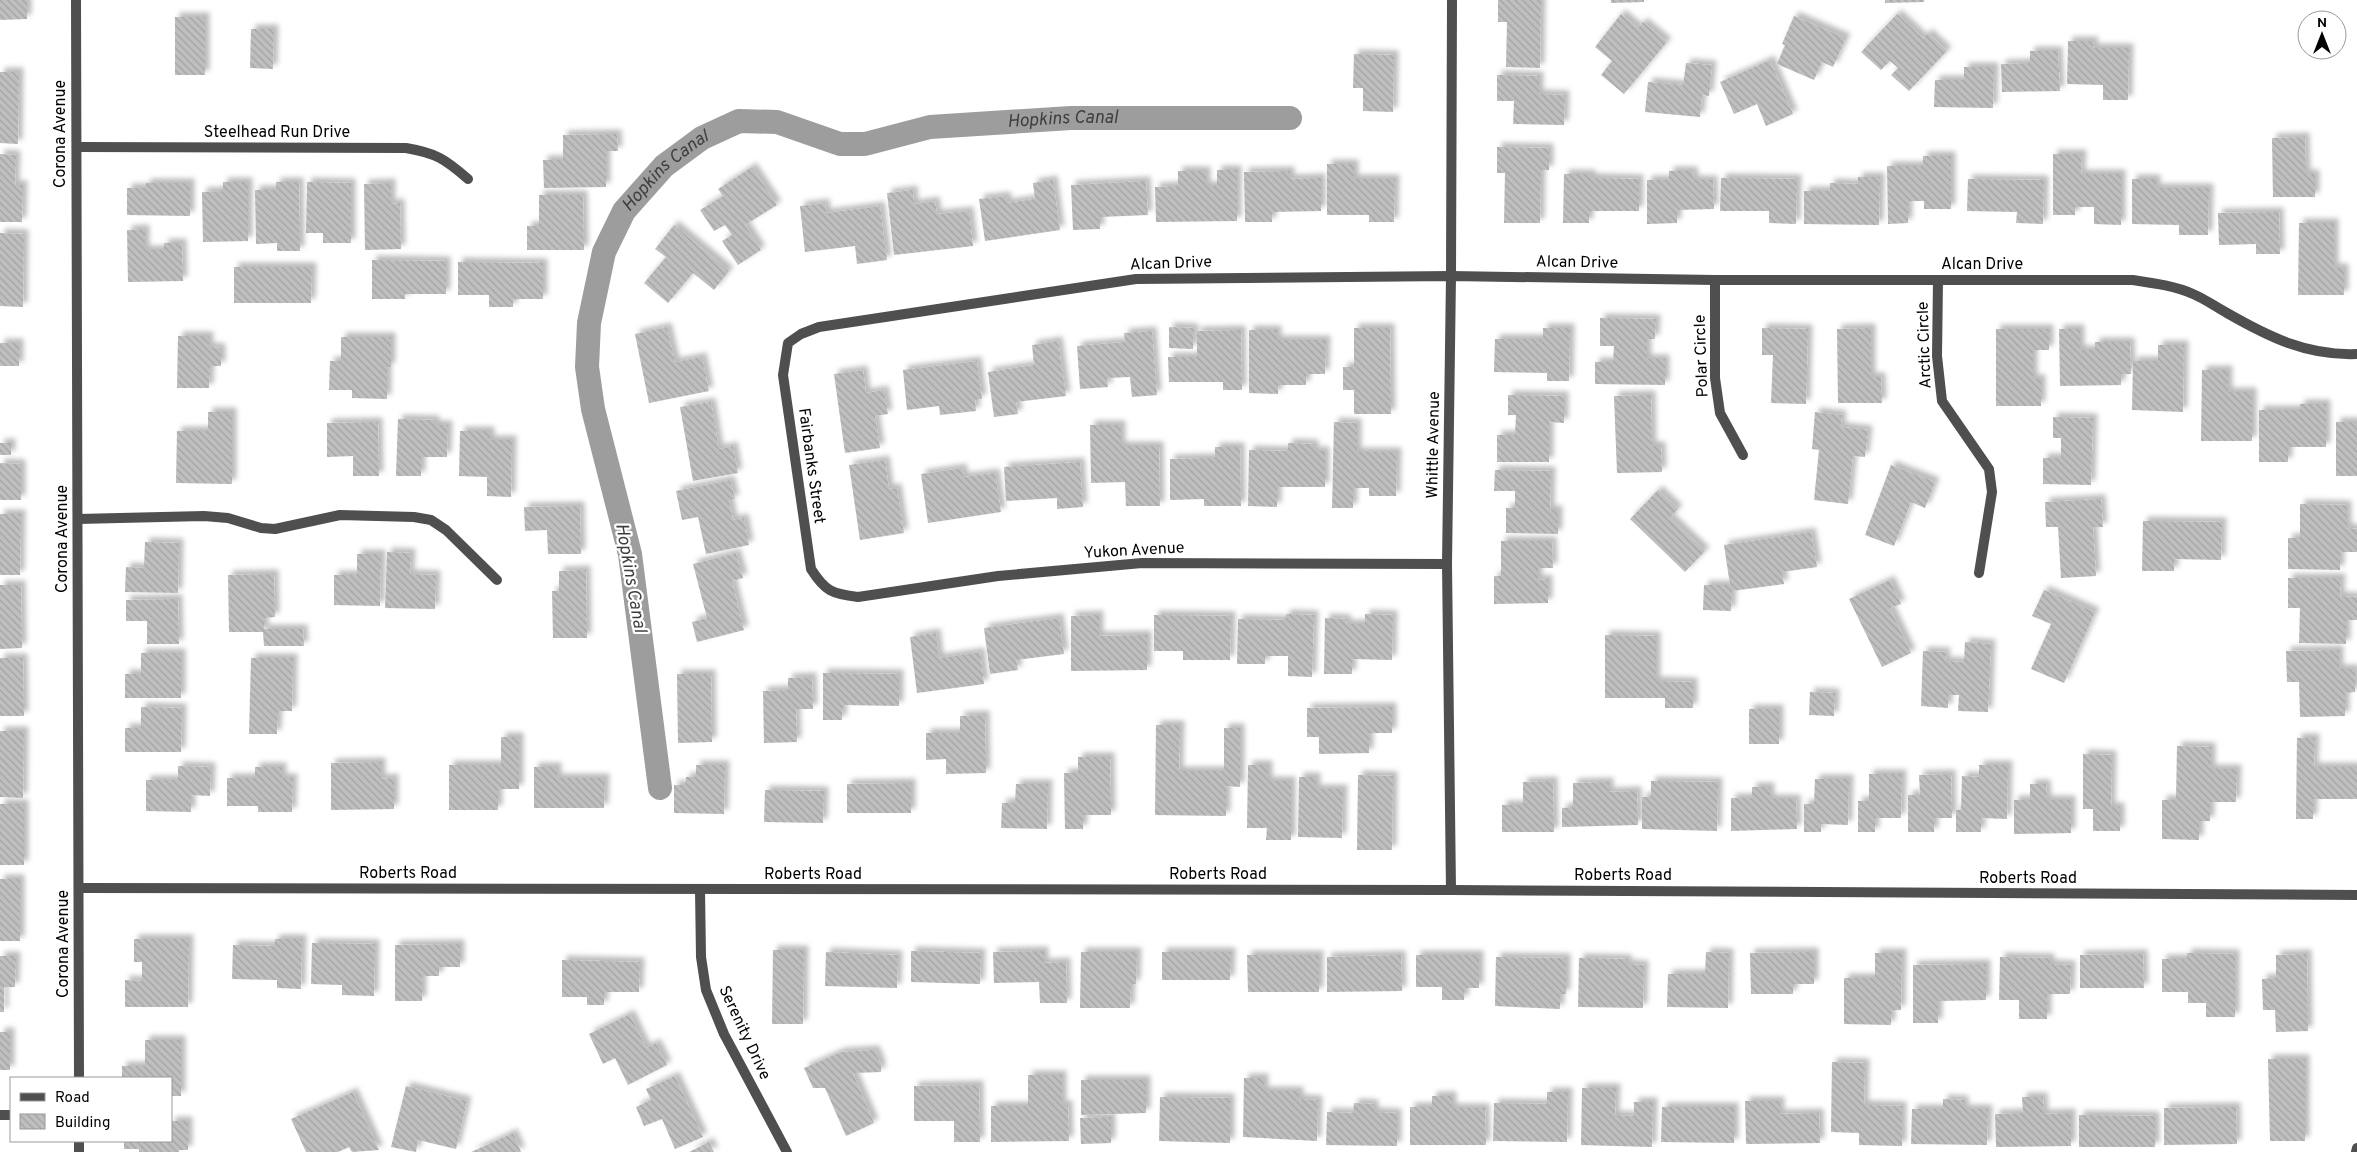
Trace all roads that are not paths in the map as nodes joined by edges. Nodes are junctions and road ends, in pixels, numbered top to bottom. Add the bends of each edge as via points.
1 (76, 0) edge
2 (1452, 0) edge
3 (76, 147) junction
4 (468, 179) dead end
5 (1451, 276) junction
6 (1715, 280) junction
7 (1938, 280) junction
8 (788, 343) joint
9 (2357, 354) edge
10 (1743, 455) dead end
11 (78, 519) junction
12 (1447, 564) junction
13 (1979, 574) dead end
14 (497, 580) dead end
15 (826, 590) joint
16 (79, 888) junction
17 (700, 890) junction
18 (1450, 890) junction
19 (2357, 895) edge
20 (79, 1077) edge
21 (2357, 1148) edge
22 (787, 1152) edge
23 (2356, 1152) edge

1 - 3 street, Corona Avenue
2 - 5 street, Whittle Avenue
3 - 4 street, Steelhead Run Drive via 406,148 430,152 449,162
3 - 11 street, Corona Avenue
5 - 6 street, Alcan Drive
5 - 8 street, Alcan Drive via 1136,279 819,328
5 - 12 street, Whittle Avenue
6 - 7 street, Alcan Drive
6 - 10 street, Polar Circle via 1715,378 1720,413
7 - 9 street, Alcan Drive via 2133,280 2193,294 2267,336 2295,347 2322,353
7 - 13 street, Arctic Circle via 1937,356 1942,401 1989,470 1992,492
8 - 15 street, Fairbanks Street via 783,375 811,569
11 - 14 street via 204,516 274,529 340,515 414,517 431,520 446,530
11 - 16 street, Corona Avenue
12 - 15 street, Yukon Avenue via 1142,563 998,576 858,597
12 - 18 street, Whittle Avenue
16 - 17 street, Roberts Road
16 - 20 street, Corona Avenue
17 - 18 street, Roberts Road
17 - 22 street, Serenity Drive via 700,957 706,990 724,1034
18 - 19 street, Roberts Road
21 - 23 street

